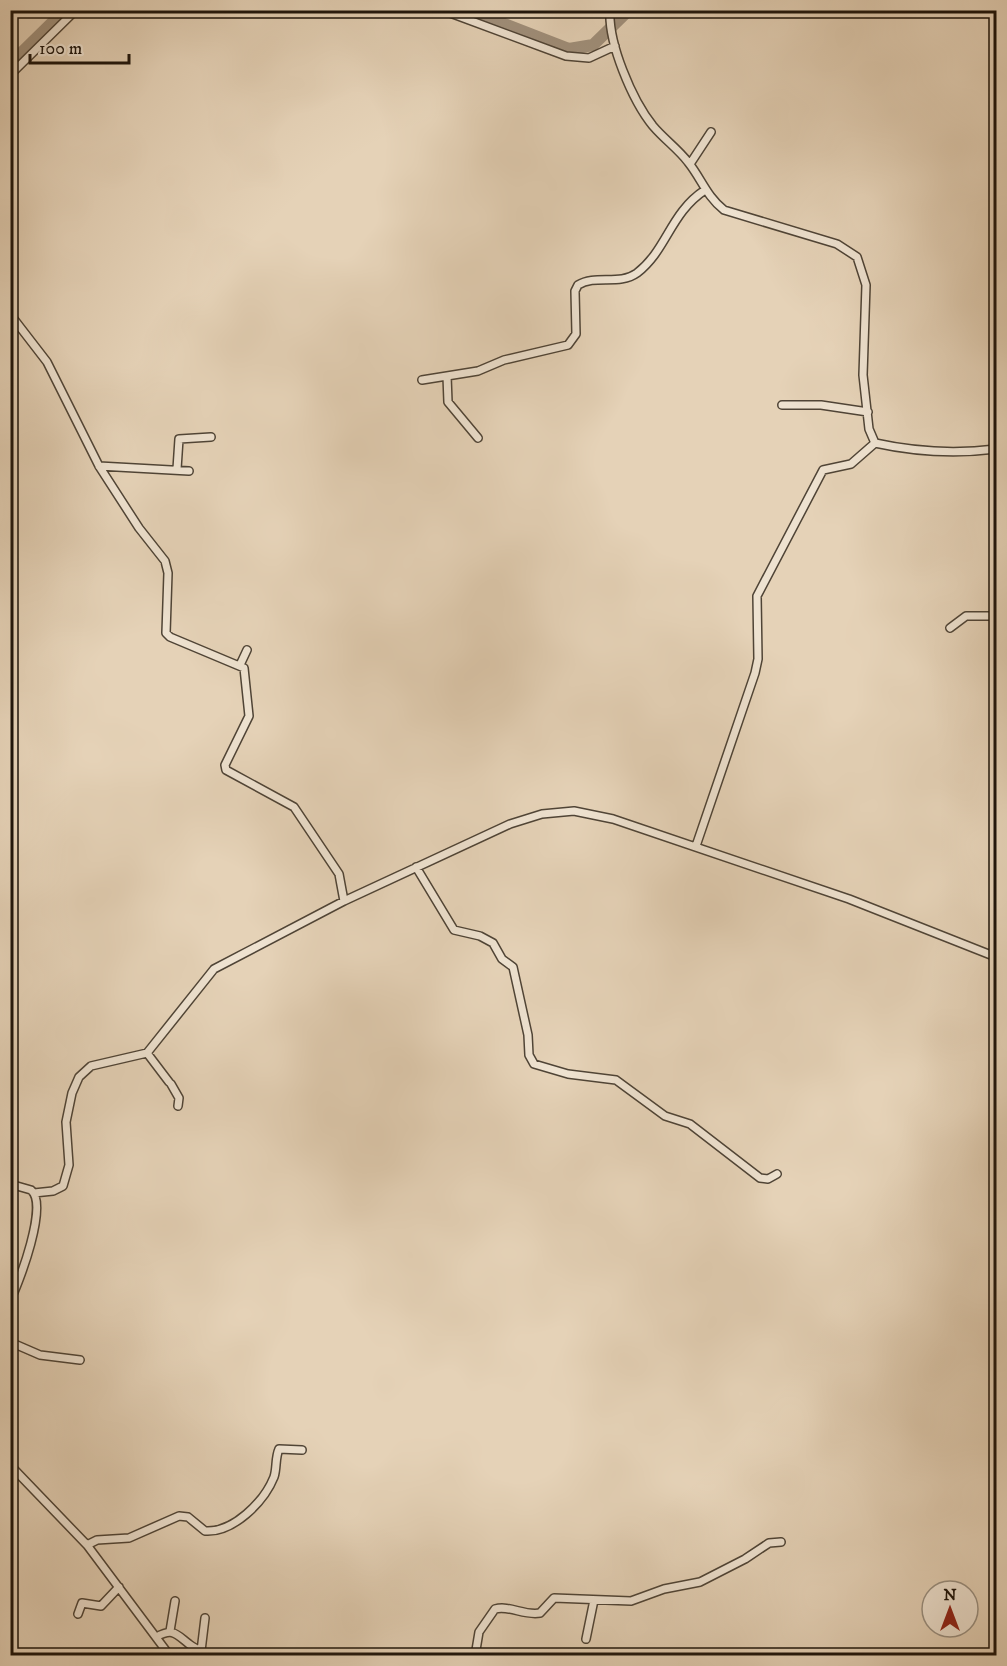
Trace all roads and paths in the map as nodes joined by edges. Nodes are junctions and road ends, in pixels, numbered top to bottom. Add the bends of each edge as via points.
1 (76, 10) edge
2 (442, 10) edge
3 (609, 10) edge
4 (614, 44) junction
5 (10, 75) edge
6 (711, 132) dead end
7 (690, 164) junction
8 (705, 190) junction
9 (10, 314) edge
10 (447, 376) junction
11 (422, 380) dead end
12 (782, 405) dead end
13 (868, 412) junction
14 (211, 437) dead end
15 (478, 438) dead end
16 (875, 443) junction
17 (996, 449) edge
18 (99, 466) junction
19 (177, 469) junction
20 (189, 471) dead end
21 (996, 616) edge
22 (950, 628) dead end
23 (247, 650) dead end
24 (240, 665) junction
25 (696, 846) junction
26 (416, 867) junction
27 (344, 901) junction
28 (996, 957) edge
29 (147, 1053) junction
30 (178, 1106) dead end
31 (777, 1174) dead end
32 (10, 1184) edge
33 (34, 1193) junction
34 (10, 1301) edge
35 (10, 1342) edge
36 (80, 1359) dead end
37 (302, 1450) dead end
38 (13, 1467) edge
39 (10, 1478) edge
40 (781, 1542) dead end
41 (87, 1545) junction
42 (119, 1587) junction
43 (175, 1601) dead end
44 (594, 1603) junction
45 (78, 1614) dead end
46 (205, 1618) dead end
47 (170, 1631) junction
48 (156, 1637) junction
49 (586, 1639) dead end
50 (201, 1651) junction
51 (170, 1656) edge
52 (211, 1656) edge
53 (475, 1656) edge

1 - 5 street
2 - 4 street via 566,56 589,58
3 - 4 street
4 - 7 street via 640,105 653,125
6 - 7 street
7 - 8 street
8 - 10 street via 684,207 654,253 634,275 578,285 576,334 568,345
8 - 13 street via 724,210 837,244 857,257 866,285 863,375
9 - 18 street via 47,363
10 - 11 street
10 - 15 street via 448,402
12 - 13 street via 821,405
13 - 16 street
14 - 19 street via 179,440
16 - 17 street via 923,451
16 - 25 street via 851,464 823,470 757,596 755,673
18 - 19 street
18 - 24 street via 167,567 166,633
19 - 20 street
21 - 22 street via 966,616
23 - 24 street
24 - 27 street via 246,673 249,716 226,770 294,807 339,874
25 - 26 street via 613,819 574,811 542,814 510,825
25 - 28 street via 849,899
26 - 27 street
26 - 31 street via 454,930 493,943 502,960 513,967 534,1064 568,1074 616,1080 665,1116 690,1124 760,1178
27 - 29 street via 214,969
29 - 30 street via 179,1098
29 - 33 street via 91,1066 79,1077 66,1122 66,1179 59,1189
32 - 33 street
33 - 34 street via 35,1222 20,1282
35 - 36 street via 40,1355
37 - 41 street via 279,1449 274,1476 266,1490 255,1505 229,1526 205,1531 188,1517 179,1516 129,1538 97,1540
38 - 39 street
38 - 41 street
40 - 44 street via 769,1543 700,1582 631,1601
41 - 42 street
42 - 45 street via 101,1606 82,1603
42 - 48 street
43 - 47 street
44 - 49 street
44 - 53 street via 554,1598 540,1613 532,1615 495,1609 479,1632
46 - 50 street
47 - 48 street
47 - 50 street
48 - 51 street
50 - 52 street

